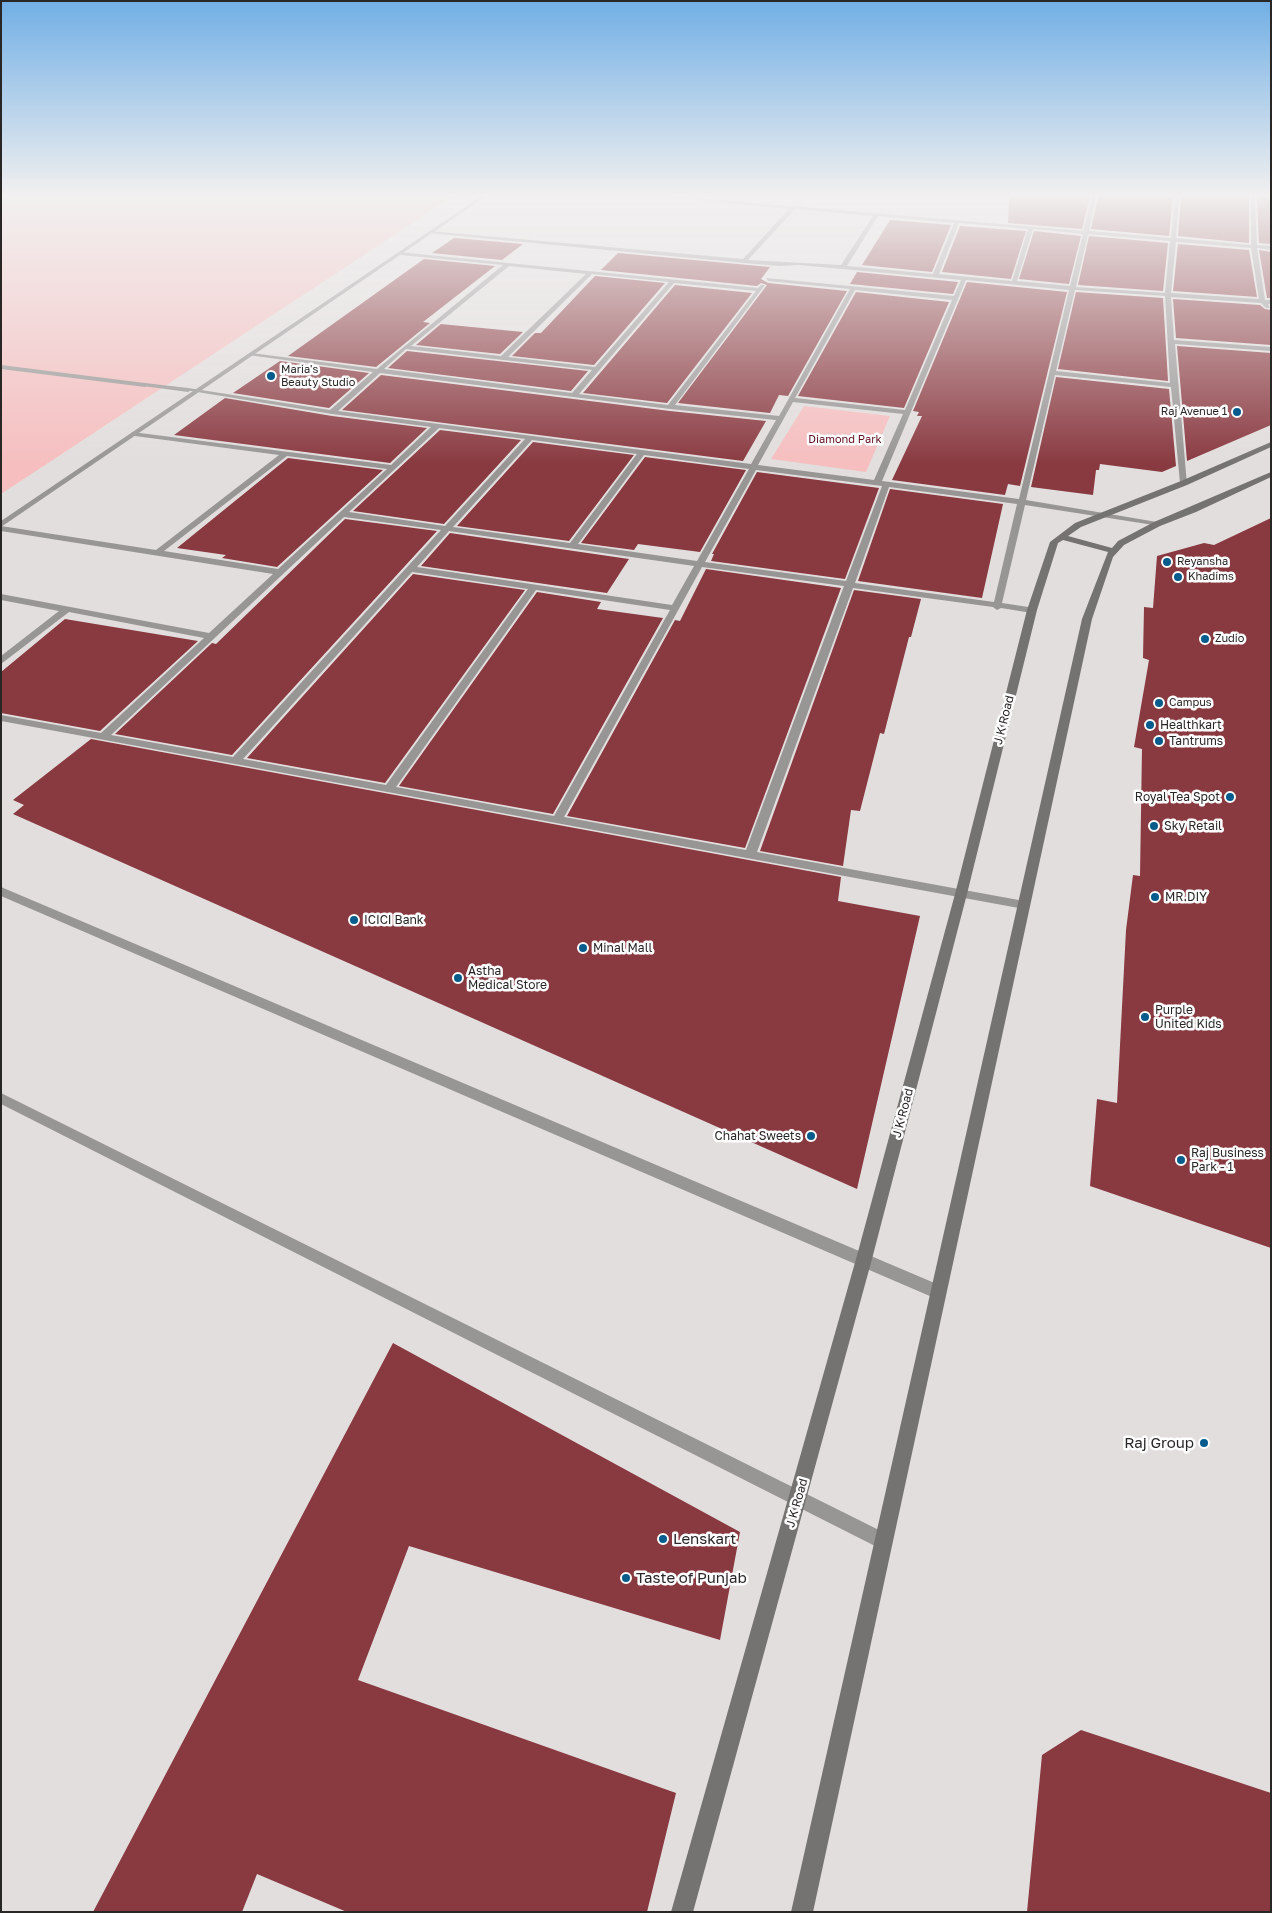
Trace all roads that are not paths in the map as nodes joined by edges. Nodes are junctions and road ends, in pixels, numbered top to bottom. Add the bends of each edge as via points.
1 (342, 286) edge
2 (352, 286) edge
3 (481, 286) edge
4 (576, 286) edge
5 (668, 286) edge
6 (723, 286) edge
7 (762, 286) edge
8 (846, 286) edge
9 (961, 286) edge
10 (1052, 286) edge
11 (1169, 286) edge
12 (1260, 286) edge
13 (854, 287) junction
14 (1072, 288) junction
15 (759, 290) junction
16 (1168, 294) junction
17 (955, 298) junction
18 (1262, 301) junction
19 (1271, 302) edge
20 (1271, 310) edge
21 (1172, 342) junction
22 (405, 347) junction
23 (1271, 349) edge
24 (251, 355) junction
25 (502, 359) junction
26 (1, 367) edge
27 (598, 368) junction
28 (378, 371) junction
29 (1052, 373) junction
30 (1174, 385) junction
31 (188, 390) junction
32 (198, 391) junction
33 (574, 395) junction
34 (792, 400) junction
35 (670, 406) junction
36 (332, 412) junction
37 (907, 412) junction
38 (781, 418) junction
39 (438, 426) junction
40 (135, 434) junction
41 (530, 438) junction
42 (1271, 444) edge
43 (642, 452) junction
44 (286, 453) junction
45 (392, 467) junction
46 (754, 467) junction
47 (1271, 474) edge
48 (1184, 483) junction
49 (882, 484) junction
50 (1022, 502) junction
51 (342, 514) junction
52 (1104, 514) junction
53 (1, 516) edge
54 (1157, 524) junction
55 (1, 527) edge
56 (447, 528) junction
57 (1062, 537) junction
58 (572, 546) junction
59 (1113, 551) junction
60 (157, 554) junction
61 (700, 564) junction
62 (410, 569) junction
63 (279, 572) junction
64 (849, 586) junction
65 (533, 588) junction
66 (1, 597) edge
67 (997, 607) junction
68 (676, 608) junction
69 (67, 609) junction
70 (1032, 610) junction
71 (211, 636) junction
72 (1, 661) edge
73 (1, 718) edge
74 (103, 736) junction
75 (236, 760) junction
76 (389, 789) junction
77 (558, 820) junction
78 (750, 855) junction
79 (1, 891) edge
80 (961, 894) junction
81 (1024, 905) junction
82 (1, 1098) edge
83 (864, 1259) junction
84 (938, 1292) junction
85 (798, 1498) junction
86 (883, 1542) junction
87 (682, 1912) edge
88 (802, 1912) edge

1 - 31 street
2 - 24 street
3 - 22 street
4 - 25 street
5 - 27 street
6 - 15 street
7 - 15 street
8 - 13 street
9 - 17 street
10 - 14 street
11 - 16 street
12 - 18 street
13 - 17 street
13 - 34 street
14 - 16 street
14 - 29 street
15 - 35 street
16 - 18 street
16 - 21 street
17 - 37 street
18 - 19 street
18 - 20 street
21 - 23 street
21 - 30 street
22 - 25 street
22 - 28 street
24 - 28 street
24 - 32 street
25 - 27 street
26 - 31 street
27 - 33 street
28 - 33 street
28 - 36 street
29 - 30 street
29 - 50 street
30 - 48 street
31 - 32 street
31 - 53 street
32 - 36 street
32 - 40 street
33 - 35 street
34 - 37 street
34 - 38 street
35 - 38 street
36 - 39 street
37 - 49 street
38 - 46 street
39 - 41 street
39 - 45 street
40 - 44 street
40 - 55 street
41 - 43 street
41 - 56 street
42 - 48 main road, J K Road
43 - 46 street
43 - 58 street
44 - 45 street
44 - 60 street
45 - 51 street
46 - 49 street
46 - 61 street
47 - 54 main road
48 - 52 main road, J K Road
49 - 50 street
49 - 64 street
50 - 52 street
50 - 67 street
51 - 56 street
51 - 63 street
52 - 54 street
52 - 57 main road, J K Road via 1078,525
54 - 59 main road via 1121,543
55 - 60 street
56 - 58 street
56 - 62 street
57 - 59 main road
57 - 70 main road, J K Road via 1054,542
58 - 61 street
59 - 81 main road via 1087,619
60 - 63 street
61 - 64 street
61 - 68 street
62 - 65 street
62 - 75 street
63 - 71 street
64 - 67 street
64 - 78 street
65 - 68 street
65 - 76 street
66 - 69 street
67 - 70 street
68 - 77 street
69 - 71 street
69 - 72 street
70 - 80 main road, J K Road
71 - 74 street
73 - 74 street
74 - 75 street
75 - 76 street
76 - 77 street
77 - 78 street
78 - 80 street
79 - 83 street
80 - 81 street
80 - 83 main road, J K Road
81 - 84 main road
82 - 85 street
83 - 84 street
83 - 85 main road, J K Road
84 - 86 main road
85 - 86 street
85 - 87 main road, J K Road
86 - 88 main road

